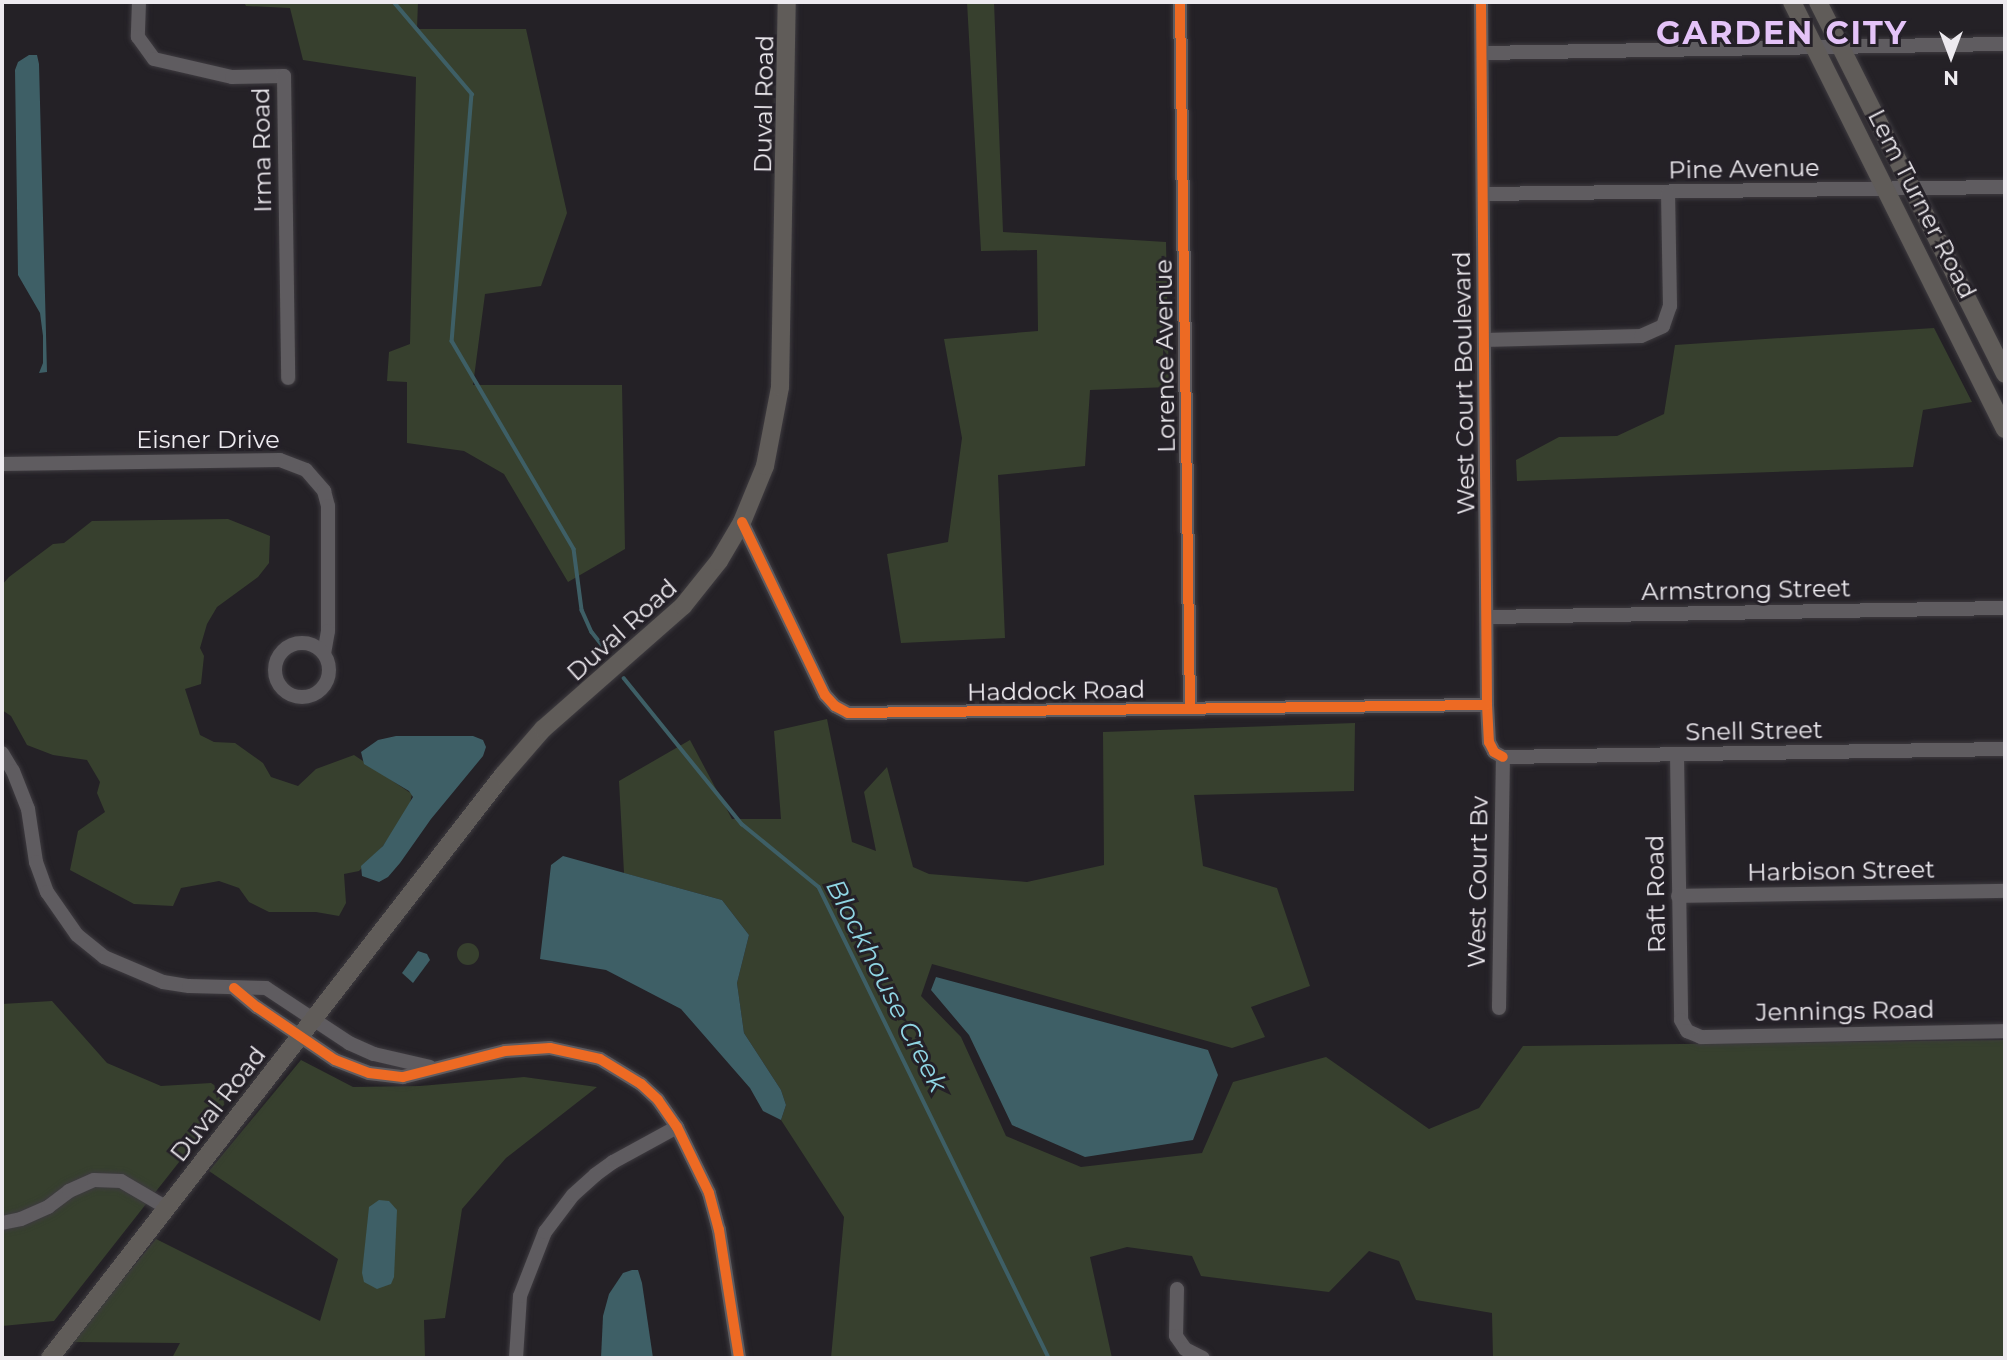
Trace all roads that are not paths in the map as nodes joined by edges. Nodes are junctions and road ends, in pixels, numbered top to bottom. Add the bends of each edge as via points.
1 (139, 2) edge
2 (787, 2) edge
3 (1180, 2) edge
4 (1481, 2) edge
5 (1792, 2) edge
6 (1818, 2) edge
7 (2005, 44) edge
8 (1816, 48) junction
9 (1842, 48) junction
10 (1482, 53) junction
11 (2005, 187) edge
12 (1887, 188) junction
13 (1912, 189) junction
14 (1668, 193) junction
15 (1483, 194) junction
16 (1484, 340) junction
17 (2005, 374) edge
18 (288, 378) dead end
19 (2000, 402) edge
20 (2005, 429) edge
21 (2, 464) edge
22 (742, 522) junction
23 (2005, 608) edge
24 (1488, 617) junction
25 (324, 653) dead end
26 (1487, 705) junction
27 (1190, 709) junction
28 (2005, 749) edge
29 (2, 753) edge
30 (1677, 755) junction
31 (1503, 757) junction
32 (2005, 891) edge
33 (1678, 896) junction
34 (234, 988) junction
35 (1499, 1008) dead end
36 (314, 1019) junction
37 (1687, 1031) joint
38 (2005, 1031) edge
39 (301, 1037) junction
40 (439, 1068) junction
41 (677, 1127) junction
42 (167, 1208) junction
43 (2, 1223) edge
44 (1177, 1289) dead end
45 (50, 1358) edge
46 (516, 1358) edge
47 (739, 1358) edge
48 (1203, 1358) edge

1 - 18 street, Irma Road via 138,37 153,59 232,77 284,76
2 - 22 main road, Duval Road via 780,387 765,466
3 - 27 street, Lorence Avenue
4 - 10 street, West Court Boulevard
5 - 8 main road, Lem Turner Road
6 - 9 main road, Lem Turner Road
7 - 9 street
8 - 9 street
8 - 10 street
8 - 12 main road, Lem Turner Road
9 - 13 main road, Lem Turner Road
10 - 15 street, West Court Boulevard
11 - 13 street, Pine Avenue
12 - 13 street, Pine Avenue
12 - 14 street, Pine Avenue
12 - 19 main road, Lem Turner Road
13 - 17 main road, Lem Turner Road
14 - 15 street, Pine Avenue
14 - 16 street via 1671,306 1663,326 1641,336
15 - 16 street, West Court Boulevard
16 - 24 street, West Court Boulevard
19 - 20 main road, Lem Turner Road
21 - 25 street, Eisner Drive via 280,460 306,470 324,491 328,506
22 - 27 street, Haddock Road via 825,695 848,713
22 - 36 main road, Duval Road via 719,561 683,606 543,729 503,775
23 - 24 street, Armstrong Street
24 - 26 street, West Court Boulevard
26 - 27 street, Haddock Road
26 - 31 street, West Court Boulevard via 1489,742
28 - 30 street, Snell Street
29 - 34 street via 28,809 36,862 47,892 77,934 104,957 140,975 189,986
30 - 31 street, Snell Street
30 - 33 street, Raft Road
31 - 35 street, West Court Bv
32 - 33 street, Harbison Street
33 - 37 street, Raft Road via 1681,1020
34 - 36 street via 266,988
34 - 39 street
36 - 39 main road, Duval Road
36 - 40 street via 374,1054
37 - 38 street, Jennings Road via 1701,1037
39 - 40 street via 335,1060 369,1073 403,1077
39 - 42 main road, Duval Road
40 - 41 street via 526,1048 575,1051 600,1059 641,1084
41 - 46 street via 595,1175 545,1231 520,1296
41 - 47 street via 716,1214
42 - 43 street via 121,1181 94,1180 48,1207
42 - 45 main road, Duval Road
44 - 48 street via 1176,1336 1185,1349

